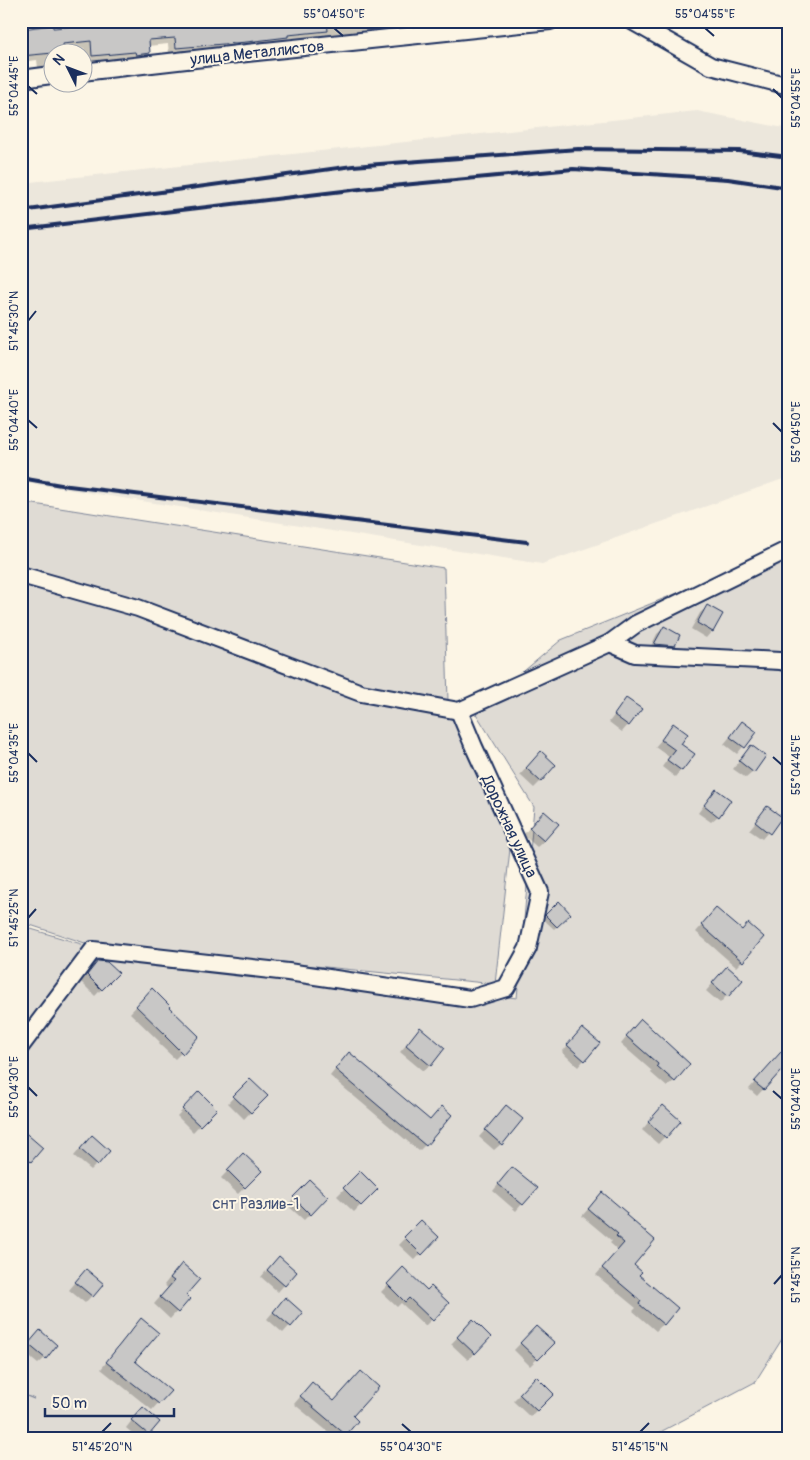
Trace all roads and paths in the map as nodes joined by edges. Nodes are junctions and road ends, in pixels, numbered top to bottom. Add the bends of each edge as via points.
1 (550, 21) edge
2 (632, 21) edge
3 (461, 26) edge
4 (92, 71) edge
5 (42, 76) edge
6 (21, 79) edge
7 (789, 86) edge
8 (789, 549) edge
9 (21, 575) edge
10 (610, 643) junction
11 (789, 663) edge
12 (459, 711) junction
13 (21, 1046) edge

1 - 3 street, улица Металлистов
2 - 7 street via 711,66
3 - 4 street, улица Металлистов
5 - 6 street
8 - 10 street via 636,624
9 - 12 street via 138,608 360,693
10 - 11 street via 635,654
10 - 12 street
12 - 13 street, Дорожная улица via 540,892 528,948 506,988 470,1000 288,972 92,950

